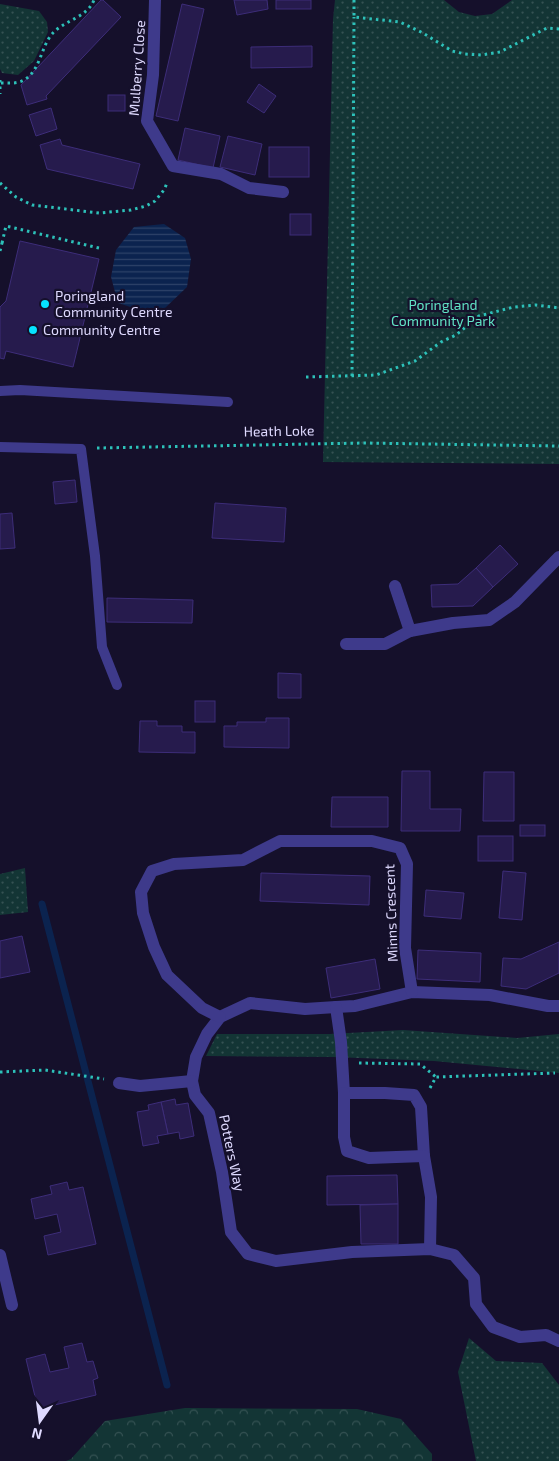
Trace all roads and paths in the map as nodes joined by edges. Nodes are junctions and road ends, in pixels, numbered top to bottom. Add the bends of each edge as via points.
1 (94, 0) edge
2 (155, 0) edge
3 (354, 0) edge
4 (354, 17) junction
5 (559, 29) edge
6 (0, 81) edge
7 (0, 94) edge
8 (173, 166) junction
9 (0, 183) edge
10 (283, 192) dead end
11 (1, 243) edge
12 (98, 248) dead end
13 (0, 251) edge
14 (559, 308) edge
15 (352, 376) junction
16 (306, 377) dead end
17 (0, 391) edge
18 (228, 402) dead end
19 (559, 446) edge
20 (0, 447) edge
21 (82, 449) junction
22 (559, 557) edge
23 (395, 586) dead end
24 (410, 631) junction
25 (346, 644) dead end
26 (117, 685) dead end
27 (412, 992) junction
28 (559, 1006) edge
29 (336, 1007) junction
30 (220, 1017) junction
31 (342, 1063) junction
32 (0, 1072) edge
33 (555, 1073) dead end
34 (436, 1076) junction
35 (192, 1081) junction
36 (119, 1082) joint
37 (344, 1093) junction
38 (421, 1107) junction
39 (424, 1156) junction
40 (430, 1249) junction
41 (0, 1255) edge
42 (12, 1305) dead end
43 (559, 1340) edge

1 - 6 path via 88,10 53,34 34,70 25,79 15,83
2 - 8 street, Mulberry Close via 153,75 147,121
3 - 4 path
4 - 5 path via 400,22 452,51 473,54 500,52 537,32
4 - 15 path
6 - 7 path
8 - 9 path via 164,190 155,201 131,210 99,213 32,205
8 - 10 street via 221,174 249,188
11 - 12 path via 6,226
11 - 13 path
14 - 15 path via 536,305 485,314 415,361 376,375
15 - 16 path
17 - 18 lane
19 - 21 path, Heath Loke via 364,443
20 - 21 lane
21 - 26 lane via 102,646
22 - 24 street via 515,602 489,620
23 - 24 street
24 - 25 street via 385,644
27 - 28 street via 490,994
27 - 29 street via 355,1006
27 - 30 street, Minns Crescent via 405,948 407,864 400,848 372,841 280,840 243,860 174,864 152,871 141,892 154,947 167,976 202,1008
29 - 30 street via 305,1009 250,1003
29 - 31 street
30 - 35 street via 196,1057
31 - 34 path via 420,1064
31 - 37 street
32 - 36 path via 44,1070
33 - 34 path
34 - 38 path
35 - 36 street via 140,1086
35 - 40 street, Potters Way via 195,1095 209,1113 231,1232 248,1254 276,1261 352,1252
37 - 38 street via 414,1095
37 - 39 street via 344,1137 348,1151 370,1158
38 - 39 street
39 - 40 street via 431,1197
40 - 43 street, Potters Way via 454,1255 474,1278 476,1304 493,1327 520,1337 546,1336
41 - 42 street

